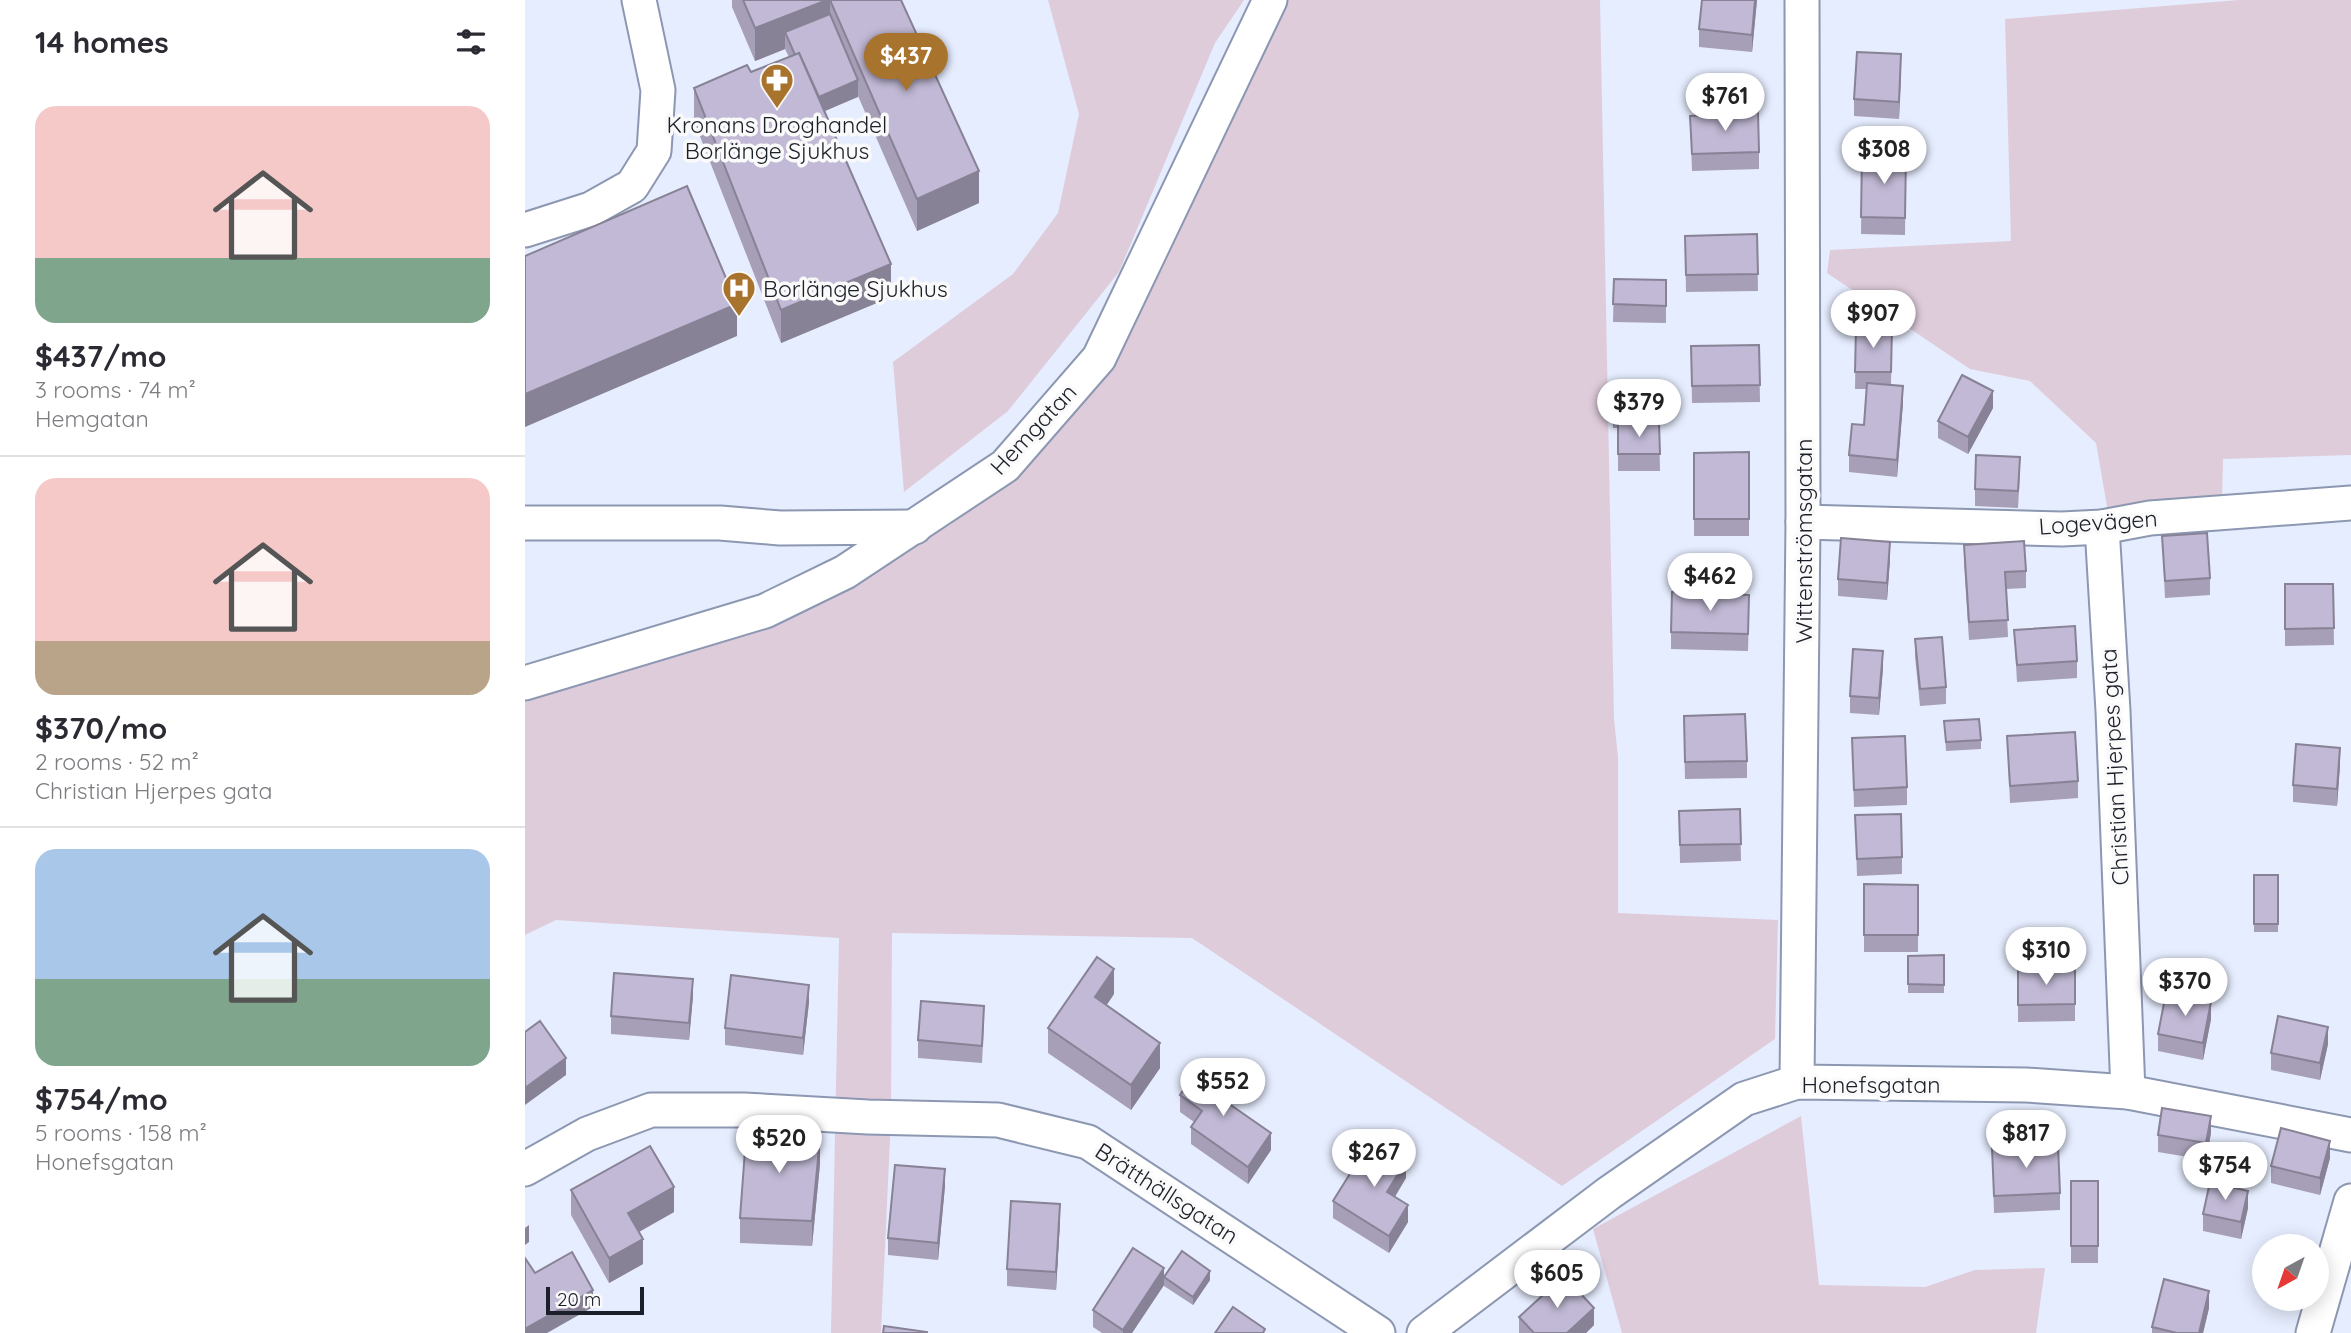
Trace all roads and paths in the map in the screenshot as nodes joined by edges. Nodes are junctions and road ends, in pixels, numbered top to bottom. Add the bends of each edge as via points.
1 (639, 0) edge
2 (1269, 0) edge
3 (1803, 0) edge
4 (525, 230) edge
5 (2351, 503) edge
6 (1803, 522) junction
7 (525, 523) edge
8 (915, 527) junction
9 (2102, 527) junction
10 (525, 683) edge
11 (1797, 1082) junction
12 (2128, 1092) junction
13 (2351, 1135) edge
14 (525, 1168) edge
15 (2351, 1201) edge
16 (1378, 1333) edge
17 (1424, 1333) edge
18 (2313, 1333) edge

1 - 4 street via 658,90 654,151 632,186 591,209
2 - 8 street, Hemgatan via 1099,358 1005,466
3 - 6 street, Wittenströmsgatan
5 - 9 street, Logevägen via 2150,518
6 - 9 street, Logevägen
6 - 11 street, Wittenströmsgatan
7 - 8 street
8 - 10 street, Hemgatan via 845,572 765,611
9 - 12 street, Christian Hjerpes gata
11 - 12 street, Honefsgatan via 2026,1085
11 - 17 street, Honefsgatan via 1744,1099 1609,1193
12 - 13 street, Honefsgatan
14 - 16 street, Brätthällsgatan via 587,1134 651,1110 998,1120 1088,1142
15 - 18 street

